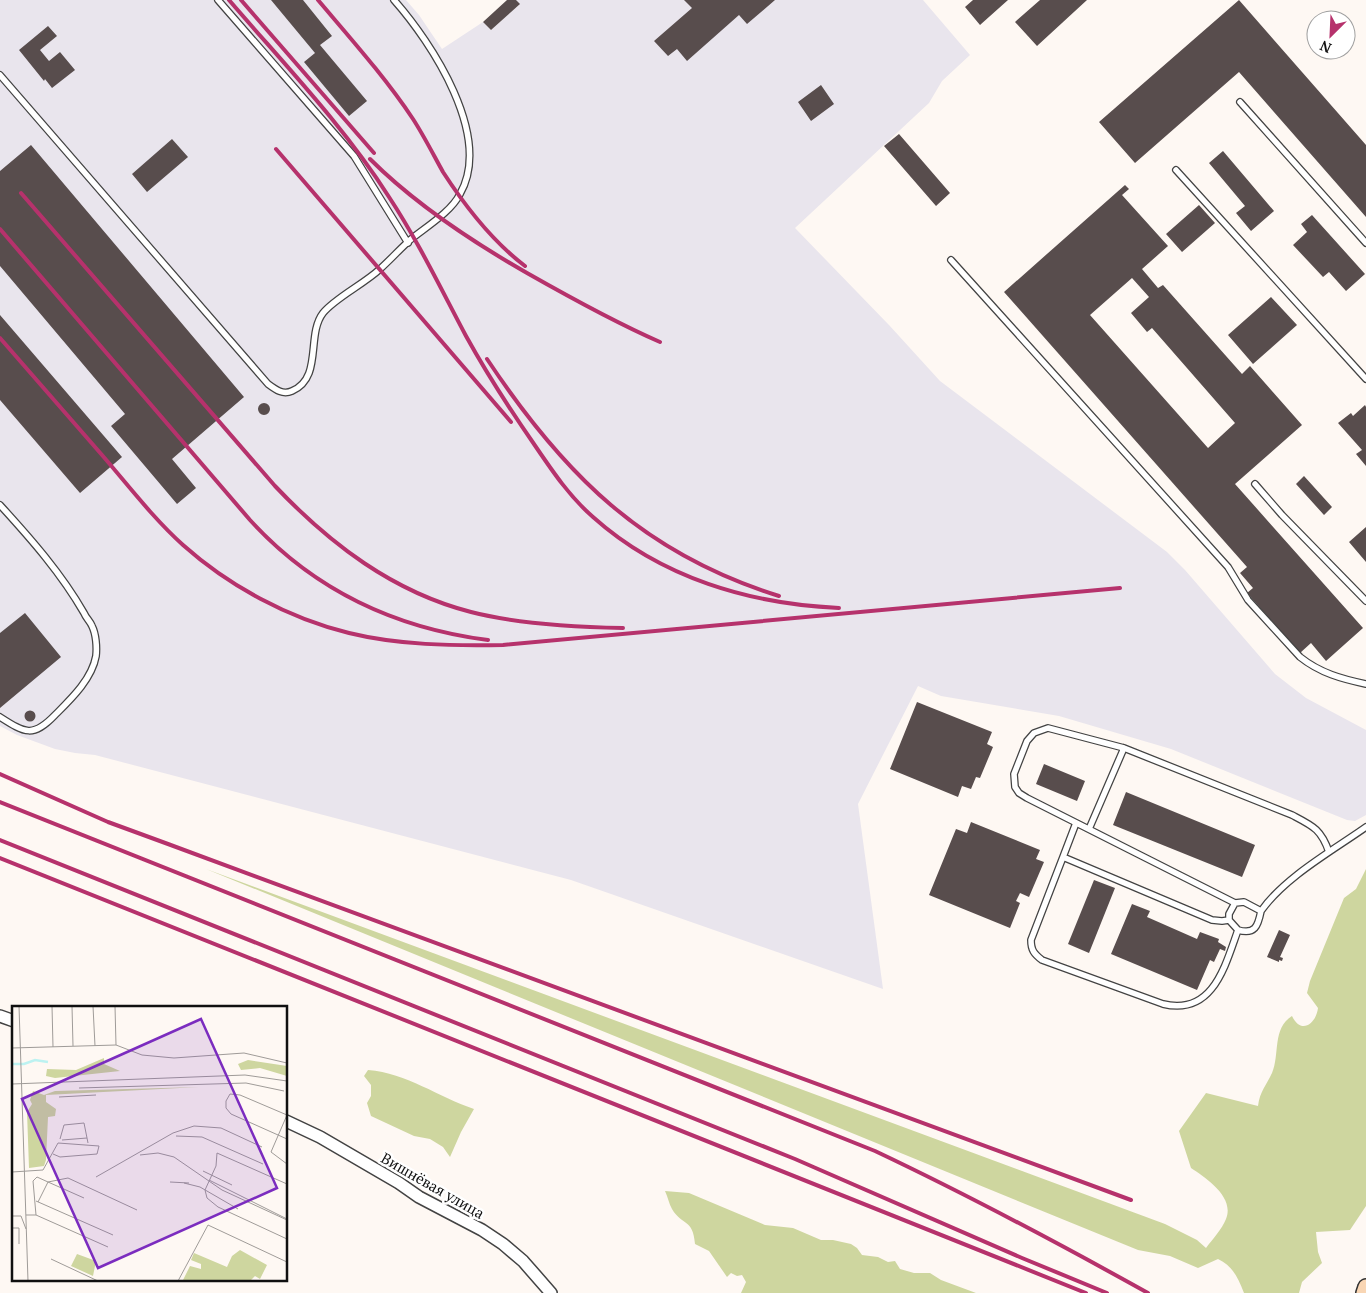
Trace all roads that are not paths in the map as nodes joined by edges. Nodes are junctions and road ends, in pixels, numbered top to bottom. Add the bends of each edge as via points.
1 (218, 0) edge
2 (394, 0) edge
3 (0, 75) edge
4 (1240, 102) dead end
5 (1176, 170) dead end
6 (408, 242) junction
7 (1366, 243) edge
8 (951, 260) dead end
9 (1366, 379) edge
10 (1255, 484) dead end
11 (0, 505) edge
12 (1366, 601) edge
13 (1366, 684) edge
14 (0, 717) edge
15 (1124, 748) junction
16 (1076, 823) junction
17 (1366, 827) edge
18 (1089, 829) junction
19 (1329, 852) junction
20 (1063, 857) junction
21 (1235, 903) junction
22 (1261, 911) junction
23 (1229, 920) junction
24 (1238, 930) junction
25 (0, 1016) edge
26 (12, 1020) edge
27 (288, 1122) edge
28 (1366, 1287) edge
29 (551, 1293) edge
30 (1364, 1293) edge

1 - 6 lane via 354,156
2 - 6 lane via 429,45 449,83 464,120 471,153 468,176 460,195
3 - 6 lane via 268,384 281,392 295,390 306,379 315,331 324,312 379,270
4 - 7 lane
5 - 9 lane
8 - 13 lane via 1228,567 1248,600 1300,657 1328,674
10 - 12 lane
11 - 14 lane via 38,546 78,602 92,626 96,646 92,668 73,697 44,726 35,731 25,731
15 - 16 lane via 1048,728 1034,733 1028,741 1014,774 1015,788
15 - 18 lane
15 - 19 lane via 1292,815 1321,833
16 - 18 lane
16 - 20 lane
17 - 19 lane
18 - 21 lane
19 - 22 lane via 1284,886
20 - 23 lane via 1212,920
20 - 24 lane via 1031,940 1031,948 1042,960 1176,1007 1200,999 1211,991
21 - 22 lane via 1244,902
21 - 23 lane
22 - 24 lane via 1253,930
23 - 24 lane
25 - 26 street
27 - 29 street, Вишнёвая улица via 482,1230 523,1261
28 - 30 main road

